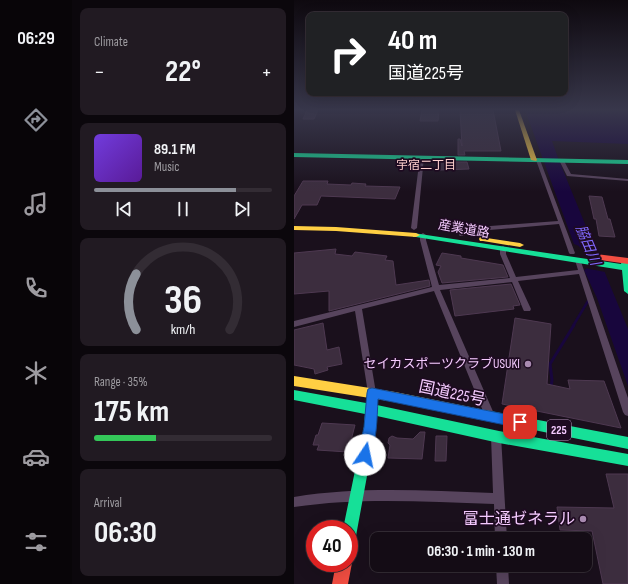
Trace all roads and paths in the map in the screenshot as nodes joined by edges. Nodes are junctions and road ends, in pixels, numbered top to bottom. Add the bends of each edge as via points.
1 (528, 137) edge
2 (294, 155) edge
3 (422, 157) junction
4 (538, 160) junction
5 (560, 160) junction
6 (628, 162) edge
7 (628, 180) edge
8 (294, 222) edge
9 (561, 222) junction
10 (294, 228) edge
11 (414, 228) junction
12 (423, 235) junction
13 (462, 235) junction
14 (503, 248) junction
15 (576, 256) junction
16 (626, 264) edge
17 (581, 272) junction
18 (514, 279) junction
19 (436, 288) junction
20 (628, 291) edge
21 (358, 308) junction
22 (527, 309) dead end
23 (294, 324) edge
24 (294, 380) edge
25 (372, 393) junction
26 (294, 395) edge
27 (371, 409) junction
28 (628, 412) edge
29 (490, 417) junction
30 (496, 436) junction
31 (628, 443) edge
32 (628, 460) edge
33 (357, 495) junction
34 (498, 499) junction
35 (294, 502) edge
36 (352, 520) edge
37 (500, 532) edge
38 (342, 572) edge
39 (503, 572) edge
40 (340, 584) edge
41 (504, 584) edge

1 - 4 main road
2 - 3 main road
3 - 4 main road
3 - 11 street
4 - 5 main road
4 - 9 street
5 - 6 main road
5 - 7 street via 569,175
8 - 11 main road, 産業道路
9 - 13 street via 464,230
9 - 15 street
10 - 12 main road, 産業道路 via 346,228
11 - 13 main road, 産業道路
12 - 14 main road, 産業道路
12 - 19 street
13 - 15 main road, 産業道路
14 - 15 main road, 産業道路
14 - 18 street via 503,254
15 - 16 main road, 産業道路
15 - 17 street
16 - 20 main road
17 - 18 street
17 - 28 street
18 - 19 street
18 - 22 street
19 - 21 street
19 - 29 street
21 - 23 street
21 - 25 street
24 - 25 main road, 国道225号 / 225
25 - 27 main road
25 - 29 main road, 国道225号 / 225
26 - 27 main road, 225
27 - 30 main road, 225
27 - 33 main road
29 - 31 main road, 国道225号 / 225
30 - 32 main road, 225
30 - 34 street
33 - 34 street
33 - 35 street
33 - 36 main road
34 - 37 street
38 - 40 main road
39 - 41 street

